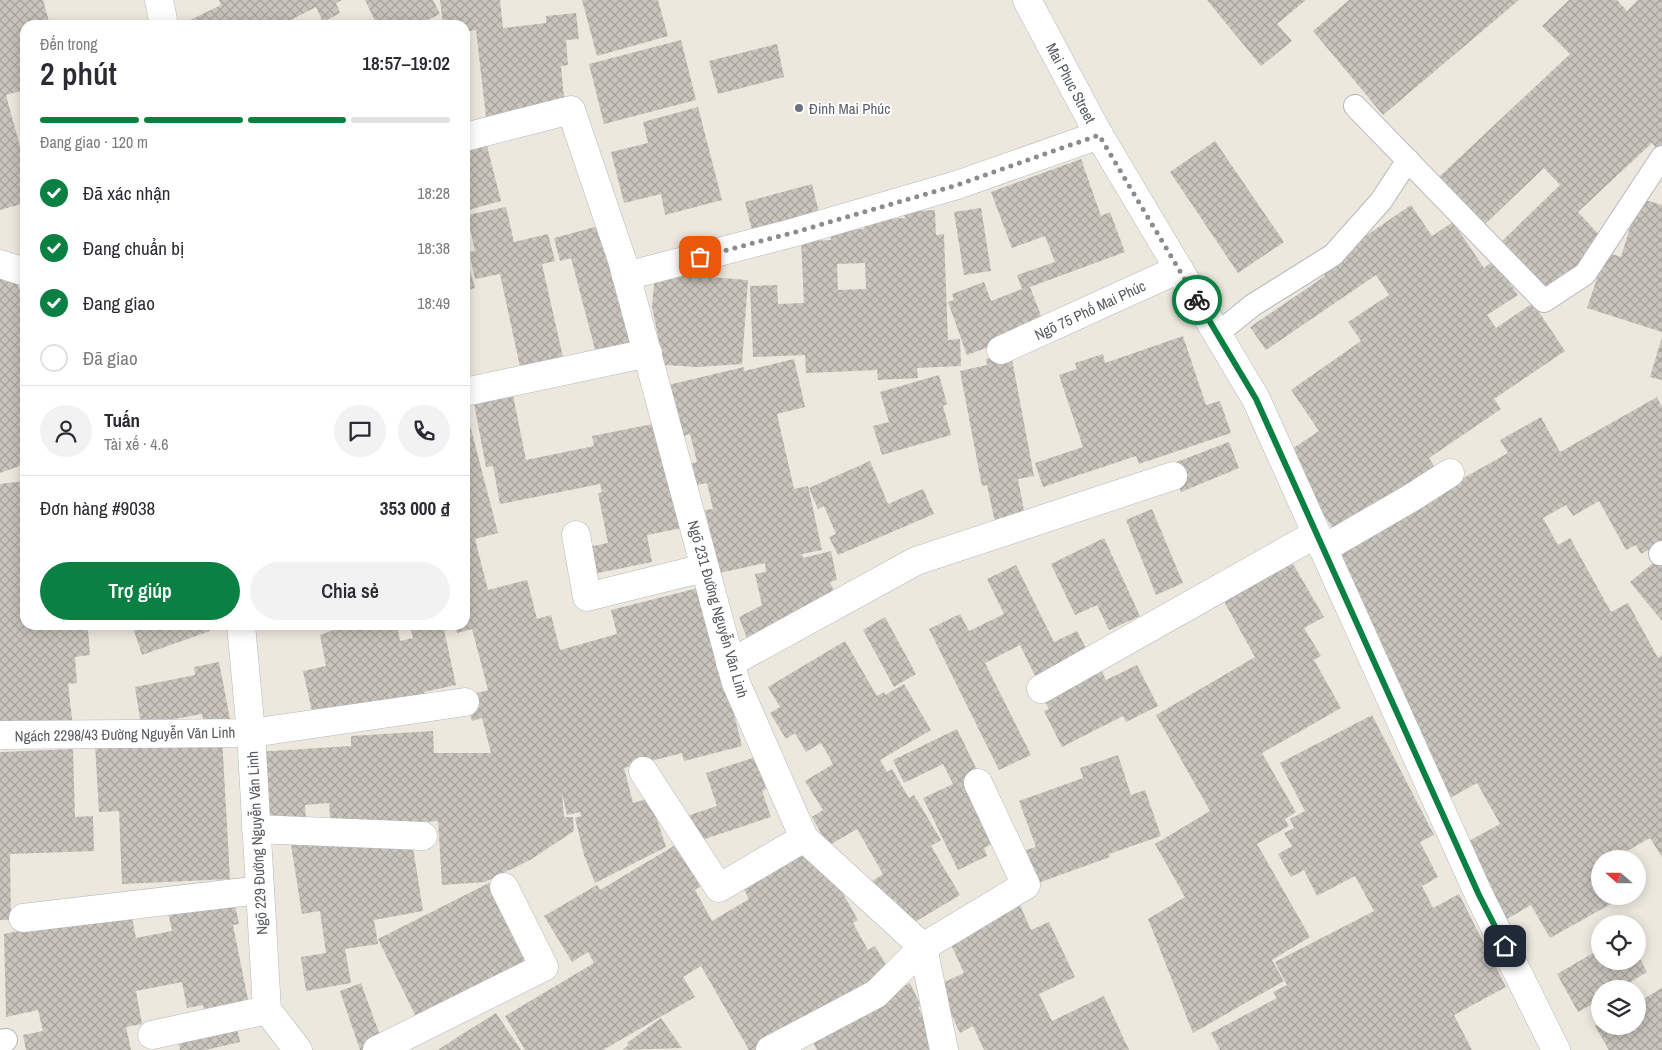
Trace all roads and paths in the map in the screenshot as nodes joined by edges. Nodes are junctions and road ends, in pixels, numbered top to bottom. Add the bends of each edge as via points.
1 (159, 0) edge
2 (1027, 0) edge
3 (163, 20) edge
4 (1356, 106) dead end
5 (1099, 135) junction
6 (470, 136) edge
7 (1662, 157) edge
8 (1408, 160) junction
9 (0, 264) edge
10 (624, 268) junction
11 (1179, 269) junction
12 (20, 270) edge
13 (1217, 334) junction
14 (1001, 350) dead end
15 (648, 353) junction
16 (470, 391) edge
17 (1450, 473) dead end
18 (1173, 476) dead end
19 (576, 535) dead end
20 (1319, 541) junction
21 (704, 568) junction
22 (241, 630) edge
23 (730, 663) junction
24 (1041, 689) dead end
25 (465, 702) dead end
26 (251, 733) junction
27 (0, 735) edge
28 (643, 771) dead end
29 (978, 783) dead end
30 (256, 829) junction
31 (423, 836) dead end
32 (804, 838) junction
33 (504, 887) dead end
34 (260, 890) junction
35 (23, 918) dead end
36 (923, 947) junction
37 (267, 1010) junction
38 (152, 1035) dead end
39 (298, 1050) edge
40 (377, 1050) edge
41 (770, 1050) edge
42 (944, 1050) edge
43 (1556, 1050) edge

1 - 3 street
2 - 5 street, Mai Phuc Street
4 - 8 lane
5 - 10 street via 957,185 792,233
5 - 11 street, Mai Phuc Street
6 - 10 street, Ngõ 231 Đường Nguyễn Văn Linh via 571,110
7 - 8 lane via 1585,274 1544,301
8 - 13 lane via 1381,201 1333,255 1253,305
9 - 12 street
10 - 15 street, Ngõ 231 Đường Nguyễn Văn Linh
11 - 13 street, Mai Phuc Street
11 - 14 street, Ngõ 75 Phố Mai Phúc
13 - 20 street, Mai Phuc Street via 1256,399
15 - 16 street
15 - 21 street, Ngõ 231 Đường Nguyễn Văn Linh
17 - 20 street via 1411,498
18 - 23 street via 916,561
19 - 21 street via 587,597
20 - 24 street
20 - 43 street, Mai Phuc Street via 1479,895
21 - 23 street, Ngõ 231 Đường Nguyễn Văn Linh
22 - 26 street, Ngõ 229 Đường Nguyễn Văn Linh
23 - 32 street, Ngõ 231 Đường Nguyễn Văn Linh
25 - 26 street, Ngách 2298/43 Đường Nguyễn Văn Linh
26 - 27 street, Ngách 2298/43 Đường Nguyễn Văn Linh
26 - 30 street, Ngõ 229 Đường Nguyễn Văn Linh
28 - 32 street via 719,888
29 - 36 street via 1026,885
30 - 31 street
30 - 34 street, Ngõ 229 Đường Nguyễn Văn Linh
32 - 36 street, Ngõ 231 Đường Nguyễn Văn Linh
33 - 40 street via 544,966
34 - 35 street
34 - 37 street, Ngõ 229 Đường Nguyễn Văn Linh
36 - 41 street via 876,994
36 - 42 street
37 - 38 street
37 - 39 street

